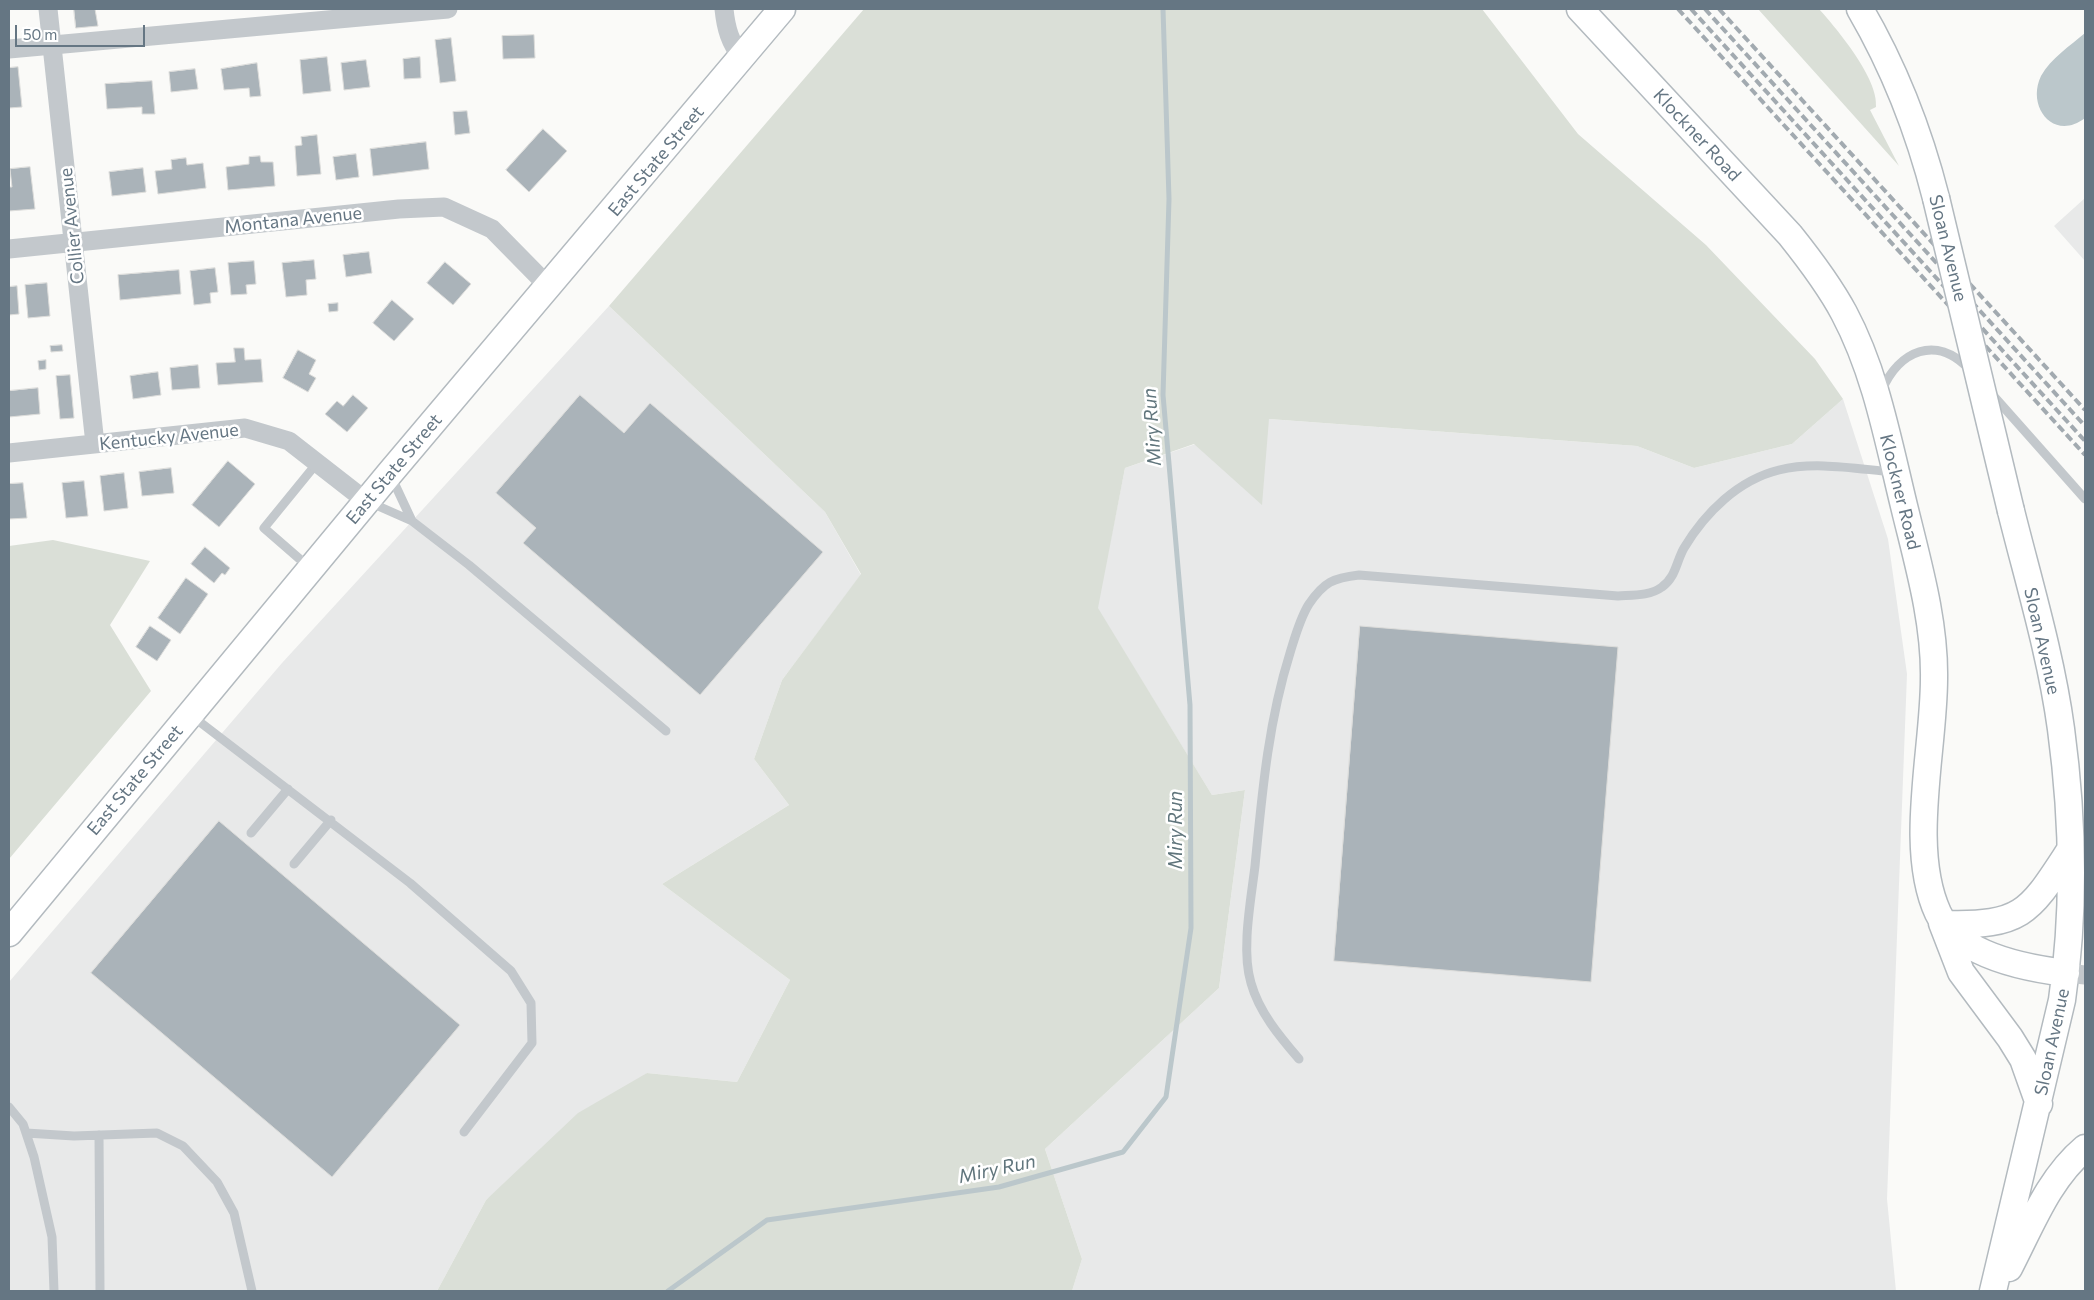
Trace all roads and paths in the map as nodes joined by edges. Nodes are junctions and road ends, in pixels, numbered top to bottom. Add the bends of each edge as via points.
1 (48, 9) edge
2 (448, 9) edge
3 (724, 9) edge
4 (782, 9) edge
5 (1580, 9) edge
6 (1860, 9) edge
7 (52, 44) junction
8 (9, 49) edge
9 (742, 58) junction
10 (74, 241) junction
11 (9, 249) edge
12 (549, 287) junction
13 (1877, 400) junction
14 (94, 444) junction
15 (9, 453) edge
16 (317, 463) junction
17 (1896, 472) junction
18 (390, 473) junction
19 (2085, 499) edge
20 (366, 501) junction
21 (412, 521) junction
22 (311, 568) junction
23 (190, 714) junction
24 (666, 731) dead end
25 (288, 789) junction
26 (330, 820) junction
27 (252, 833) dead end
28 (2070, 850) junction
29 (294, 864) dead end
30 (1943, 919) junction
31 (9, 933) edge
32 (2076, 974) edge
33 (1299, 1060) dead end
34 (2038, 1104) junction
35 (9, 1107) edge
36 (464, 1132) dead end
37 (26, 1133) junction
38 (100, 1135) junction
39 (2085, 1148) edge
40 (54, 1291) edge
41 (100, 1291) edge
42 (252, 1291) edge
43 (1993, 1291) edge
44 (1998, 1291) edge

1 - 7 street, Collier Avenue
2 - 7 street
3 - 9 street via 728,37
4 - 9 main road, East State Street
5 - 13 main road, Klockner Road via 1771,214 1814,266 1844,314 1866,363
6 - 28 main road, Sloan Avenue, bridge via 1905,97 1929,171 2038,620 2060,727
7 - 8 street
7 - 10 street, Collier Avenue
9 - 12 main road, East State Street
10 - 11 street, Montana Avenue
10 - 12 street, Montana Avenue via 399,209 444,208 492,230
10 - 14 street, Collier Avenue
12 - 18 main road, East State Street
13 - 17 main road, Klockner Road
13 - 19 lane via 1888,376 1911,354 1932,350 1951,355 1963,362
14 - 15 street, Kentucky Avenue
14 - 16 street, Kentucky Avenue via 245,428 289,441
16 - 20 street, Kentucky Avenue
16 - 22 lane via 264,528
17 - 30 main road, Klockner Road via 1932,640 1933,713 1924,844 1928,880
17 - 33 lane via 1807,467 1780,470 1751,480 1704,519 1683,550 1674,576 1662,588 1644,594 1610,595 1359,575 1336,578 1323,587 1308,605 1298,628 1268,741 1250,914 1248,956 1251,982 1263,1012
18 - 20 main road, East State Street
18 - 21 lane
20 - 21 lane
20 - 22 main road, East State Street
21 - 24 lane
22 - 23 main road, East State Street
23 - 25 lane
23 - 31 main road, East State Street
25 - 26 lane
25 - 27 lane
26 - 29 lane
26 - 36 lane via 410,883 511,971 531,1003 532,1043
28 - 30 main road via 2038,898 2021,913 1992,924
28 - 32 main road, Sloan Avenue
30 - 32 main road via 1973,946 1999,958 2025,966
30 - 34 main road, Klockner Road via 1961,972 2018,1049
32 - 34 main road, Sloan Avenue via 2057,1026
34 - 43 main road, Sloan Avenue
35 - 37 lane
37 - 38 lane
37 - 40 lane via 52,1237
38 - 41 lane
38 - 42 lane via 157,1133 183,1146 217,1182 234,1213
39 - 44 main road via 2061,1172 2047,1193

